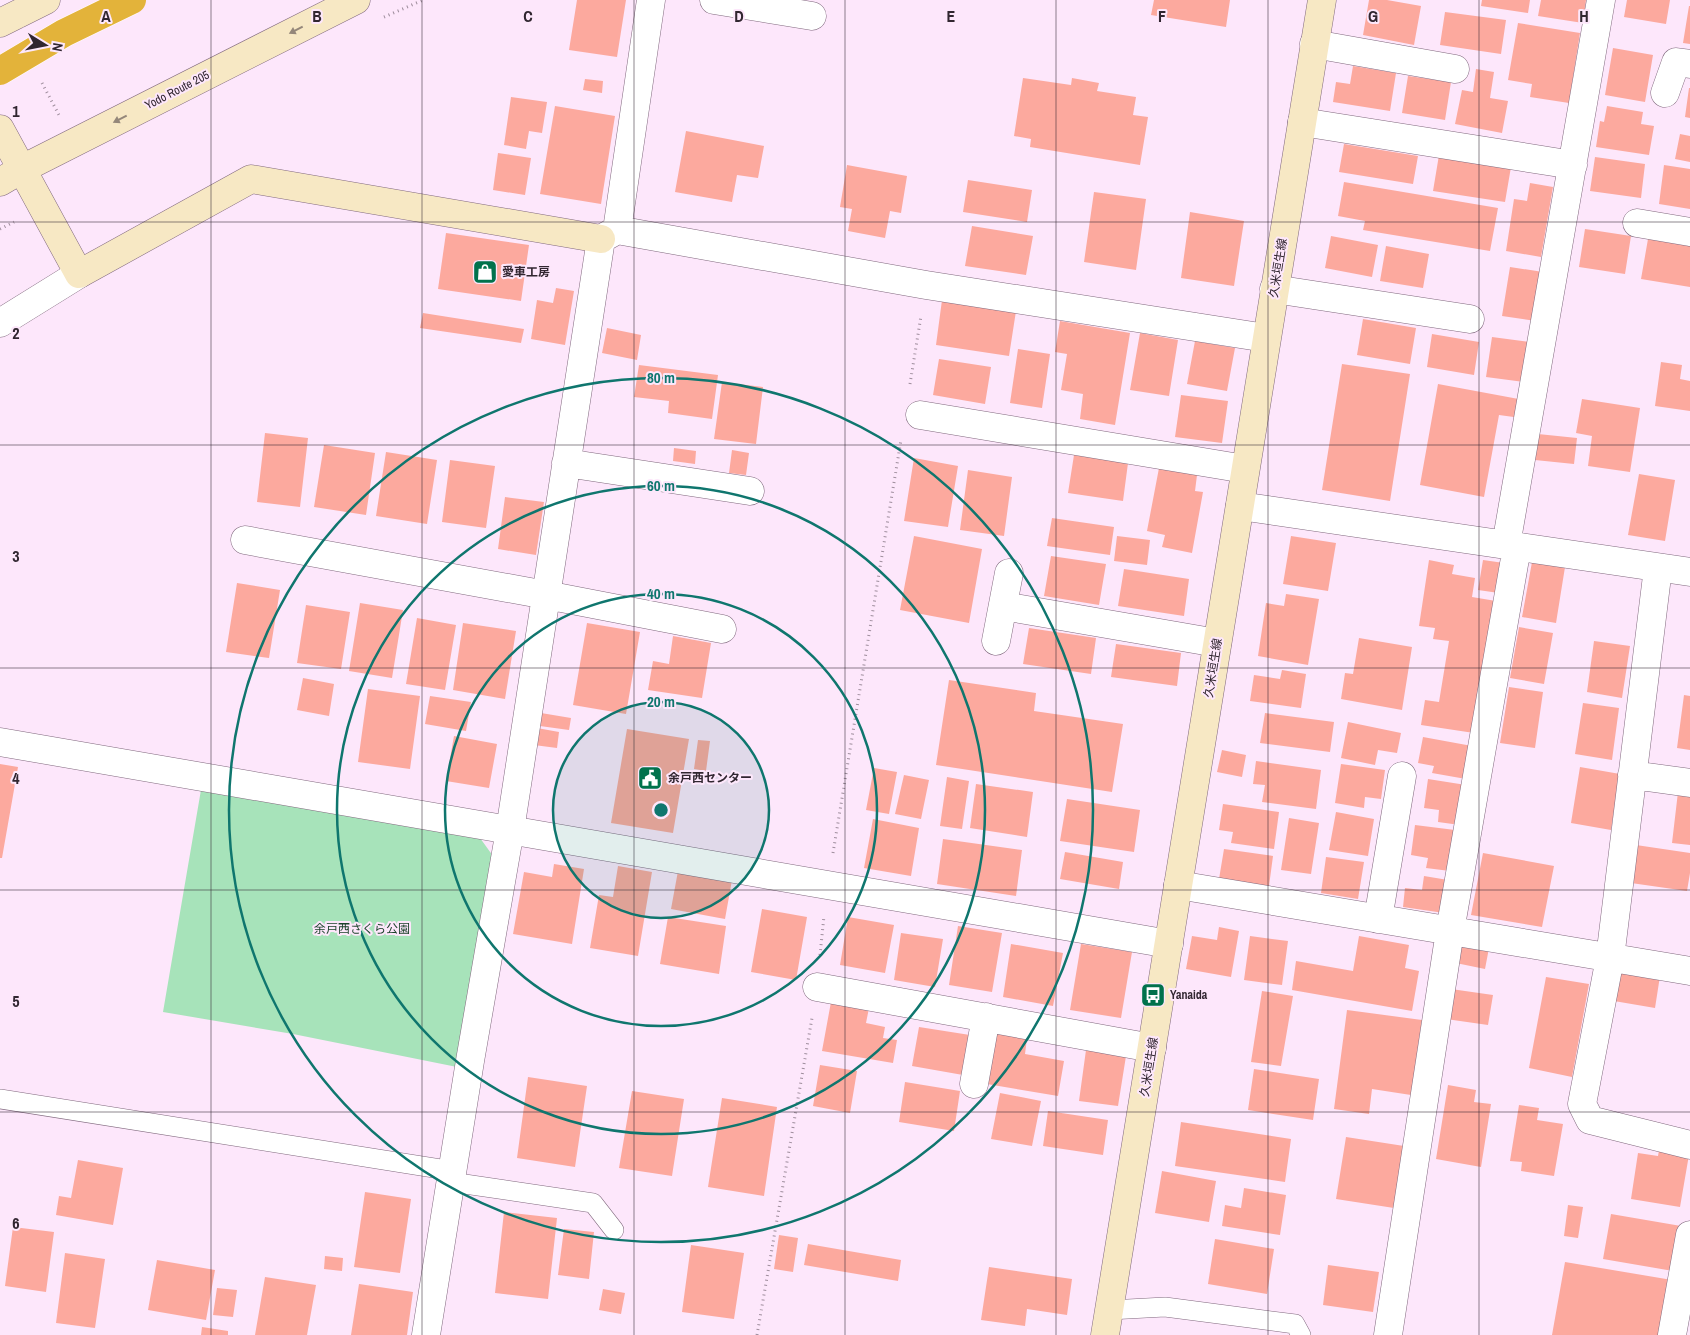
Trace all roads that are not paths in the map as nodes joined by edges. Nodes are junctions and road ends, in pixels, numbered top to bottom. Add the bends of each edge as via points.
1 (46, 0) edge
2 (132, 0) edge
3 (356, 0) edge
4 (651, 0) edge
5 (714, 0) edge
6 (1322, 0) edge
7 (1601, 0) edge
8 (812, 16) dead end
9 (0, 23) edge
10 (1314, 44) junction
11 (1690, 64) edge
12 (1455, 69) dead end
13 (0, 71) edge
14 (1665, 93) dead end
15 (1302, 122) junction
16 (0, 129) edge
17 (1573, 165) junction
18 (11, 175) edge
19 (1637, 223) dead end
20 (1690, 232) edge
21 (609, 235) junction
22 (79, 274) junction
23 (1274, 288) junction
24 (1470, 320) dead end
25 (0, 323) edge
26 (1266, 338) junction
27 (910, 414) road end
28 (566, 463) junction
29 (1245, 470) junction
30 (750, 491) dead end
31 (1240, 506) junction
32 (245, 540) dead end
33 (1511, 546) junction
34 (1658, 568) junction
35 (1690, 572) edge
36 (1008, 573) dead end
37 (546, 595) junction
38 (1003, 606) junction
39 (722, 629) dead end
40 (996, 641) dead end
41 (1217, 643) junction
42 (0, 742) edge
43 (1632, 775) junction
44 (1402, 776) dead end
45 (1690, 783) edge
46 (510, 830) junction
47 (1178, 885) junction
48 (1378, 919) junction
49 (1450, 931) junction
50 (1169, 944) junction
51 (1610, 958) junction
52 (1690, 971) edge
53 (817, 987) road end
54 (986, 1017) junction
55 (1152, 1048) junction
56 (974, 1084) dead end
57 (0, 1099) edge
58 (1690, 1145) edge
59 (452, 1176) junction
60 (614, 1230) dead end
61 (1690, 1236) edge
62 (1107, 1322) edge
63 (426, 1335) edge
64 (1301, 1335) edge
65 (1388, 1335) edge
66 (1672, 1335) edge

1 - 9 main road
2 - 13 highway, bridge via 64,33
3 -> 18 main road, Yodo Route 205
4 - 21 street
5 - 8 street
6 - 10 main road, 久米垣生線
7 - 17 street
10 - 12 street
10 - 15 main road, 久米垣生線
11 - 14 street via 1676,62
15 - 17 street
15 - 23 main road, 久米垣生線
16 - 18 main road
17 - 33 street
18 - 22 main road
19 - 20 street
21 - 22 main road via 251,179
21 - 26 street
21 - 28 street
22 - 25 street
23 - 24 street
23 - 26 main road, 久米垣生線
26 - 29 main road, 久米垣生線
27 - 29 street
28 - 30 street
28 - 37 street
29 - 31 main road, 久米垣生線
31 - 33 street
31 - 41 main road, 久米垣生線
32 - 37 street
33 - 34 street
33 - 49 street
34 - 35 street
34 - 43 street
36 - 38 street
37 - 39 street
37 - 46 street
38 - 40 street
38 - 41 street
41 - 47 main road, 久米垣生線
42 - 46 street
43 - 45 street
43 - 51 street
44 - 48 street
46 - 50 street
46 - 59 street
47 - 48 street
47 - 50 main road, 久米垣生線
48 - 49 street
49 - 51 street
49 - 65 street
50 - 55 main road, 久米垣生線
51 - 52 street
51 - 58 street via 1582,1104 1590,1120
53 - 54 street
54 - 55 street
54 - 56 street
55 - 62 main road, 久米垣生線
57 - 59 lane
59 - 60 lane via 593,1203
59 - 63 street
61 - 66 street
62 - 64 lane via 1165,1307 1295,1324

